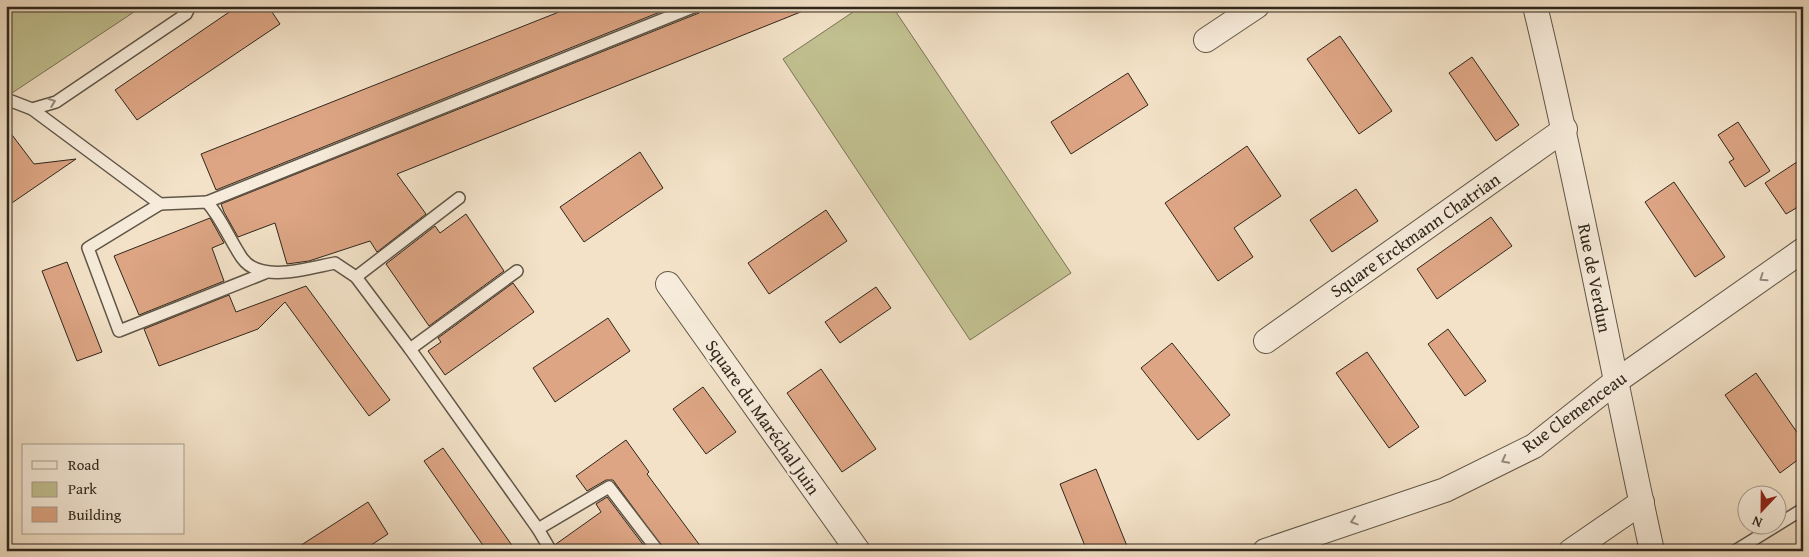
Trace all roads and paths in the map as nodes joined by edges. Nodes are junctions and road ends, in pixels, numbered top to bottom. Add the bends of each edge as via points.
1 (190, 6) edge
2 (696, 6) edge
3 (1257, 6) edge
4 (1535, 6) edge
5 (1206, 40) dead end
6 (6, 99) edge
7 (32, 109) junction
8 (1565, 129) junction
9 (459, 198) dead end
10 (207, 202) junction
11 (160, 204) junction
12 (1803, 250) edge
13 (517, 271) dead end
14 (265, 272) junction
15 (356, 278) junction
16 (668, 284) dead end
17 (1266, 341) dead end
18 (410, 349) junction
19 (1615, 382) junction
20 (1642, 502) junction
21 (1803, 508) edge
22 (538, 529) junction
23 (551, 551) edge
24 (658, 551) edge
25 (858, 551) edge
26 (1265, 551) edge
27 (1571, 551) edge
28 (1652, 551) edge
29 (1736, 551) edge

7 -> 1 lane via 56,102 186,14
2 - 10 lane
3 - 5 street
4 - 8 street, Rue de Verdun
6 - 7 lane
7 - 11 lane
8 - 17 street, Square Erckmann Chatrian
8 - 19 street, Rue de Verdun
9 - 15 lane
10 - 11 lane
10 - 14 lane via 220,217 243,260
11 - 14 lane via 88,248 119,331
12 -> 19 street, Rue Clemenceau
13 - 18 lane
14 - 15 lane via 284,273 335,263
15 - 18 lane
16 - 25 street, Square du Maréchal Juin
18 - 22 lane
19 - 20 street, Rue de Verdun
19 -> 26 street, Rue Clemenceau via 1534,446 1445,490
20 - 27 street
20 - 28 street, Rue de Verdun
21 - 29 lane
22 - 23 lane
22 - 24 lane via 609,487

